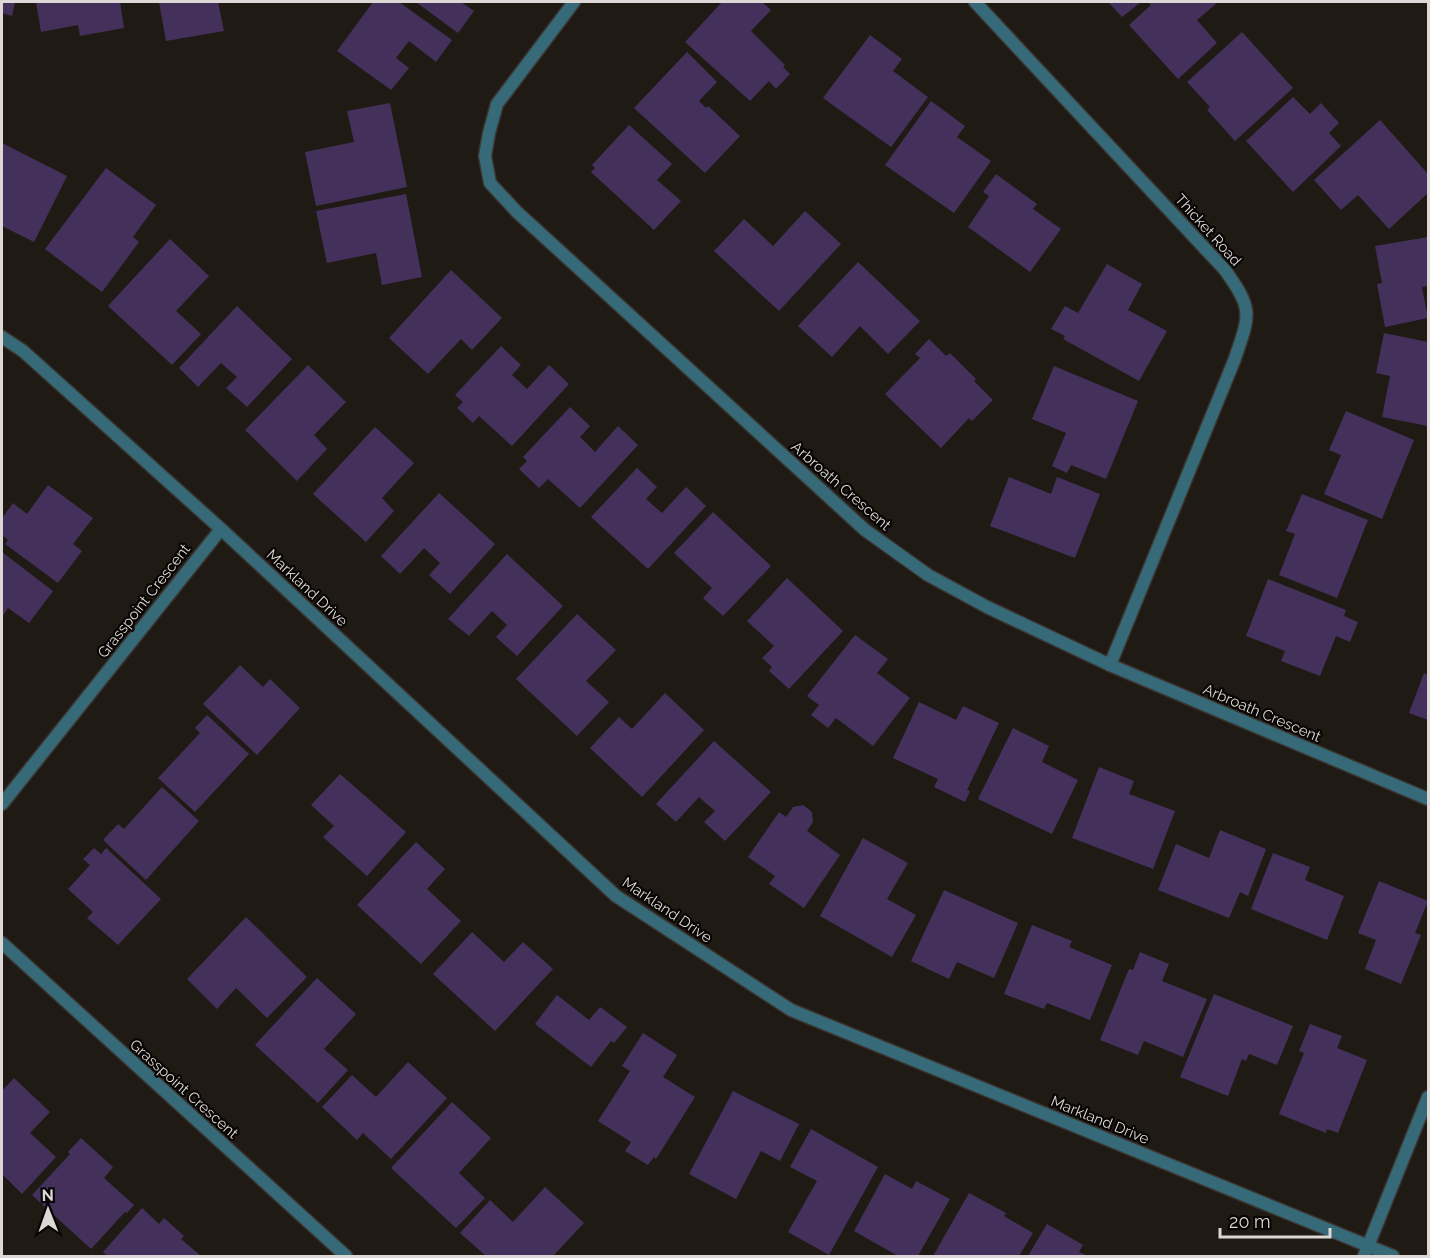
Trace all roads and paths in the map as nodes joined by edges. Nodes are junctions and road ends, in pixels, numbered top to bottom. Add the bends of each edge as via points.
1 (574, 2) edge
2 (975, 2) edge
3 (2, 337) edge
4 (221, 529) junction
5 (1110, 665) junction
6 (1428, 799) edge
7 (2, 804) edge
8 (2, 943) edge
9 (1428, 1096) edge
10 (1366, 1252) edge
11 (346, 1257) edge
12 (1393, 1257) edge

1 - 5 street, Arbroath Crescent via 497,104 485,156 490,183 865,530 928,575
2 - 5 street, Thicket Road via 1225,270 1247,308 1247,325 1234,361
3 - 4 street, Markland Drive via 23,351
4 - 7 street, Grasspoint Crescent
4 - 10 street, Markland Drive via 616,896 791,1010
5 - 6 street, Arbroath Crescent
8 - 11 street, Grasspoint Crescent
9 - 10 street
10 - 12 street, Markland Drive

